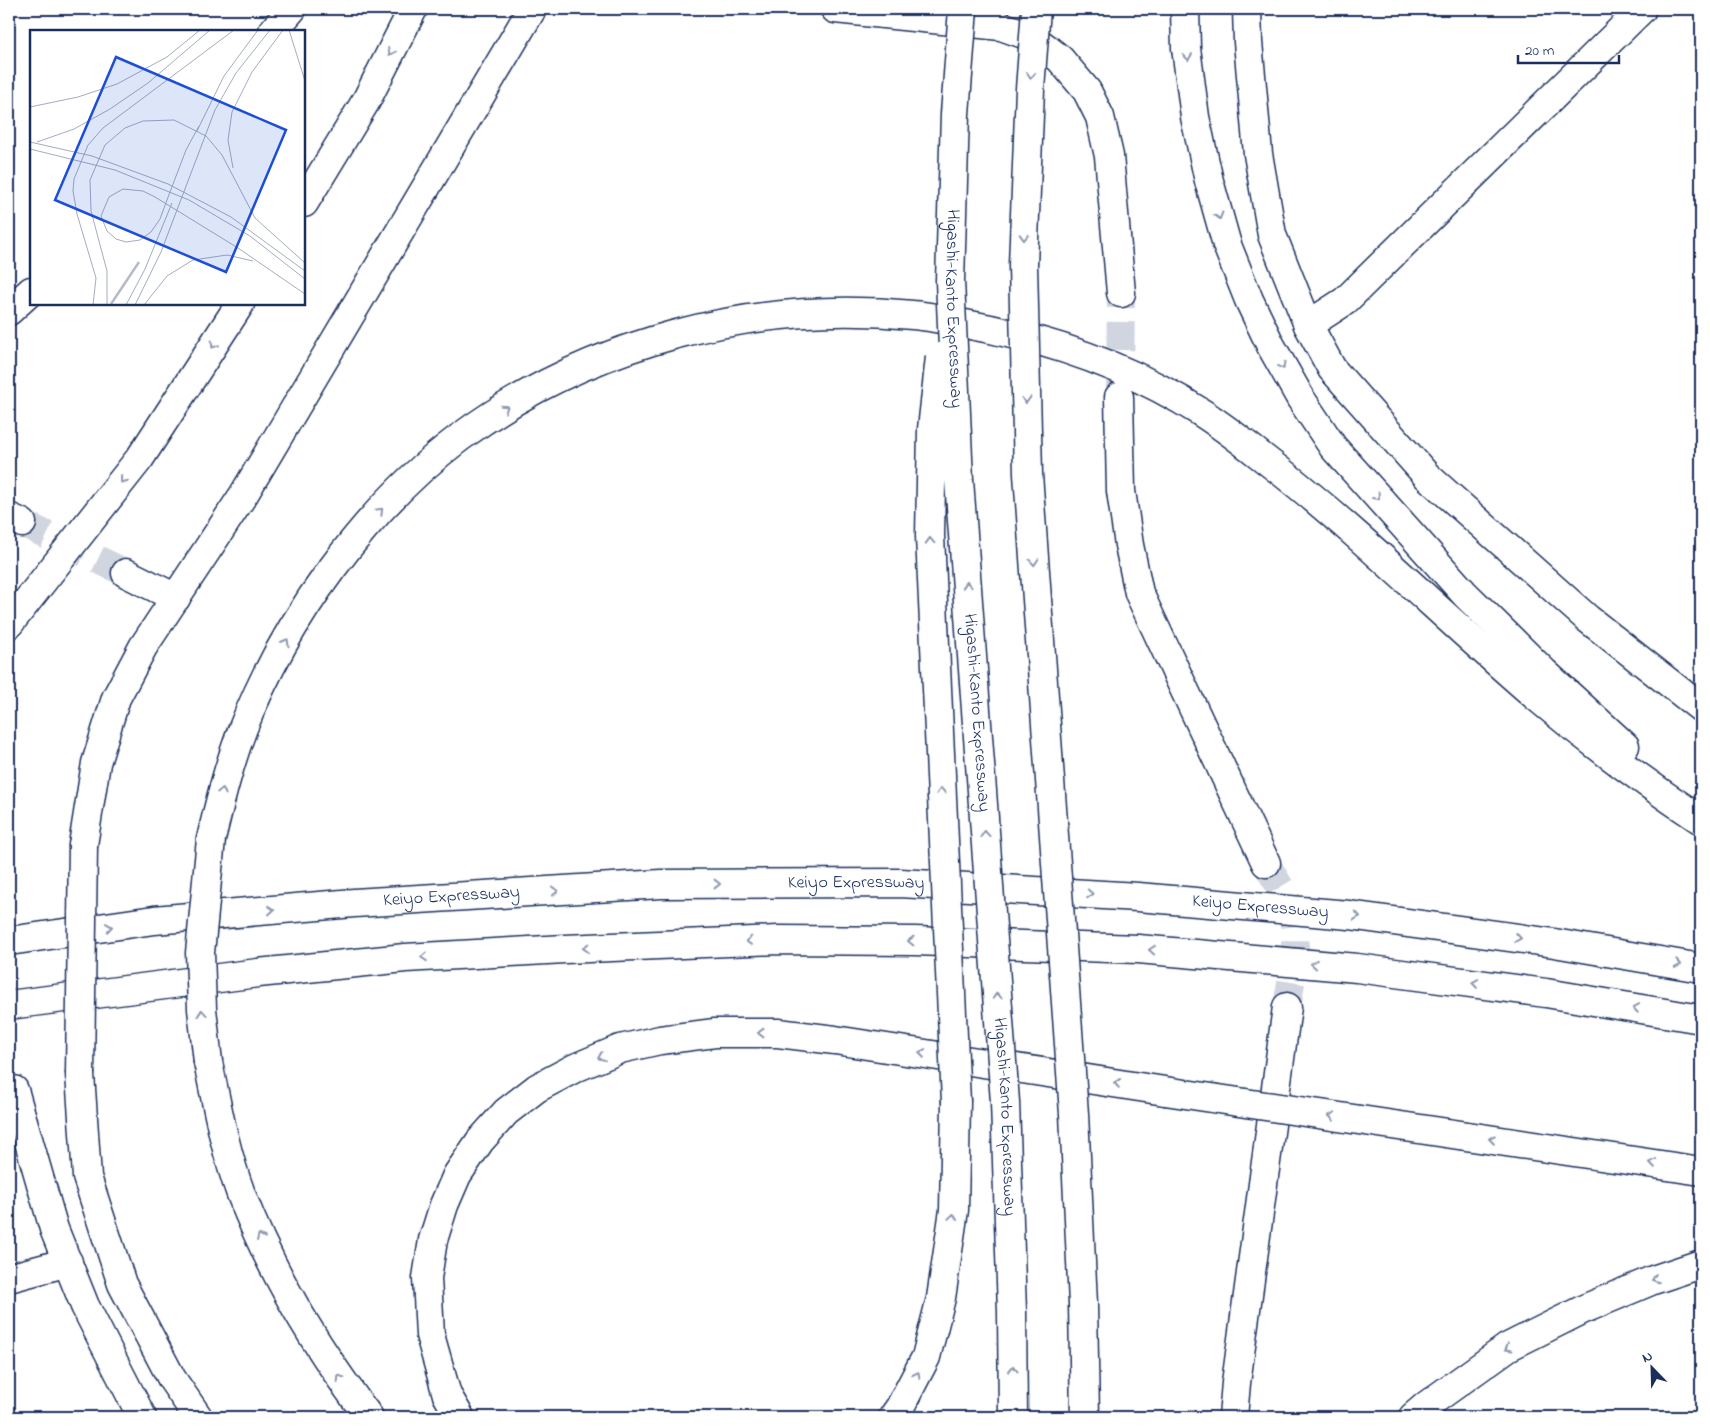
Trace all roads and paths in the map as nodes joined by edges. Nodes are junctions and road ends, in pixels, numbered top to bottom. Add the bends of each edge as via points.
1 (292, 9) edge
2 (412, 9) edge
3 (532, 9) edge
4 (835, 9) edge
5 (963, 9) edge
6 (1036, 9) edge
7 (1185, 9) edge
8 (1247, 9) edge
9 (1642, 9) edge
10 (274, 30) edge
11 (305, 201) edge
12 (950, 281) junction
13 (30, 292) edge
14 (1121, 293) tunnel mouth
15 (239, 305) edge
16 (9, 311) edge
17 (1308, 326) junction
18 (1119, 397) tunnel mouth
19 (126, 573) tunnel mouth
20 (176, 598) junction
21 (9, 624) edge
22 (1701, 708) edge
23 (1701, 806) edge
24 (1701, 820) edge
25 (1266, 862) tunnel mouth
26 (9, 941) edge
27 (1701, 968) edge
28 (9, 1005) edge
29 (1287, 1007) tunnel mouth
30 (1701, 1019) edge
31 (9, 1090) edge
32 (1701, 1170) edge
33 (68, 1262) junction
34 (1701, 1264) edge
35 (9, 1278) edge
36 (142, 1417) edge
37 (198, 1417) edge
38 (369, 1417) edge
39 (460, 1417) edge
40 (893, 1417) edge
41 (1013, 1417) edge
42 (1085, 1417) edge
43 (1233, 1417) edge
44 (1413, 1417) edge

1 - 10 main road
2 -> 11 main road via 366,102
3 - 20 main road via 244,494
4 - 14 main road via 1001,26 1032,37 1060,59 1087,91 1100,118 1109,156
5 - 12 main road, Higashi-Kanto Expressway, bridge via 955,114
6 -> 42 main road, bridge via 1023,265 1028,474 1074,1114
7 -> 23 main road via 1186,48 1195,117 1225,236 1249,300 1301,399 1333,447 1465,594 1618,741
8 - 17 main road via 1258,154 1272,235
9 - 17 main road via 1346,301
40 -> 12 main road, bridge via 926,1357 941,1298 954,1210 956,1102 930,536 932,429
41 -> 12 main road, Higashi-Kanto Expressway, bridge via 1005,1102 959,480
13 - 16 main road
15 -> 21 main road via 140,458
17 - 22 main road via 1332,369 1427,476 1588,620
18 - 25 main road via 1121,491 1138,593
19 - 20 main road
20 - 37 main road, bridge via 143,647 116,698 96,763 83,845 80,1074 87,1177 122,1284 172,1378
38 -> 24 main road, bridge via 304,1321 268,1255 238,1185 222,1131 208,1062 202,1009 200,953 211,839 224,781 244,725 273,664 334,566 373,518 458,439 565,374 618,352 725,323 785,314 851,311 917,315 990,328 1103,362 1154,385 1252,448 1362,538 1559,715 1609,756
26 -> 27 main road, Keiyo Expressway via 154,920 354,903 661,884 900,883 1138,897 1349,915 1554,943
30 -> 28 main road via 1546,993 1357,968 1157,951 915,941 778,940 405,958
29 - 43 main road
31 - 33 main road via 14,1090 54,1229
32 -> 39 main road, bridge via 835,1040 778,1033 716,1033 660,1040 620,1049 537,1088 506,1112 457,1175 433,1240 427,1278 430,1335 447,1395
33 - 35 main road
33 - 36 main road via 85,1306
34 -> 44 main road via 1584,1309 1508,1347

